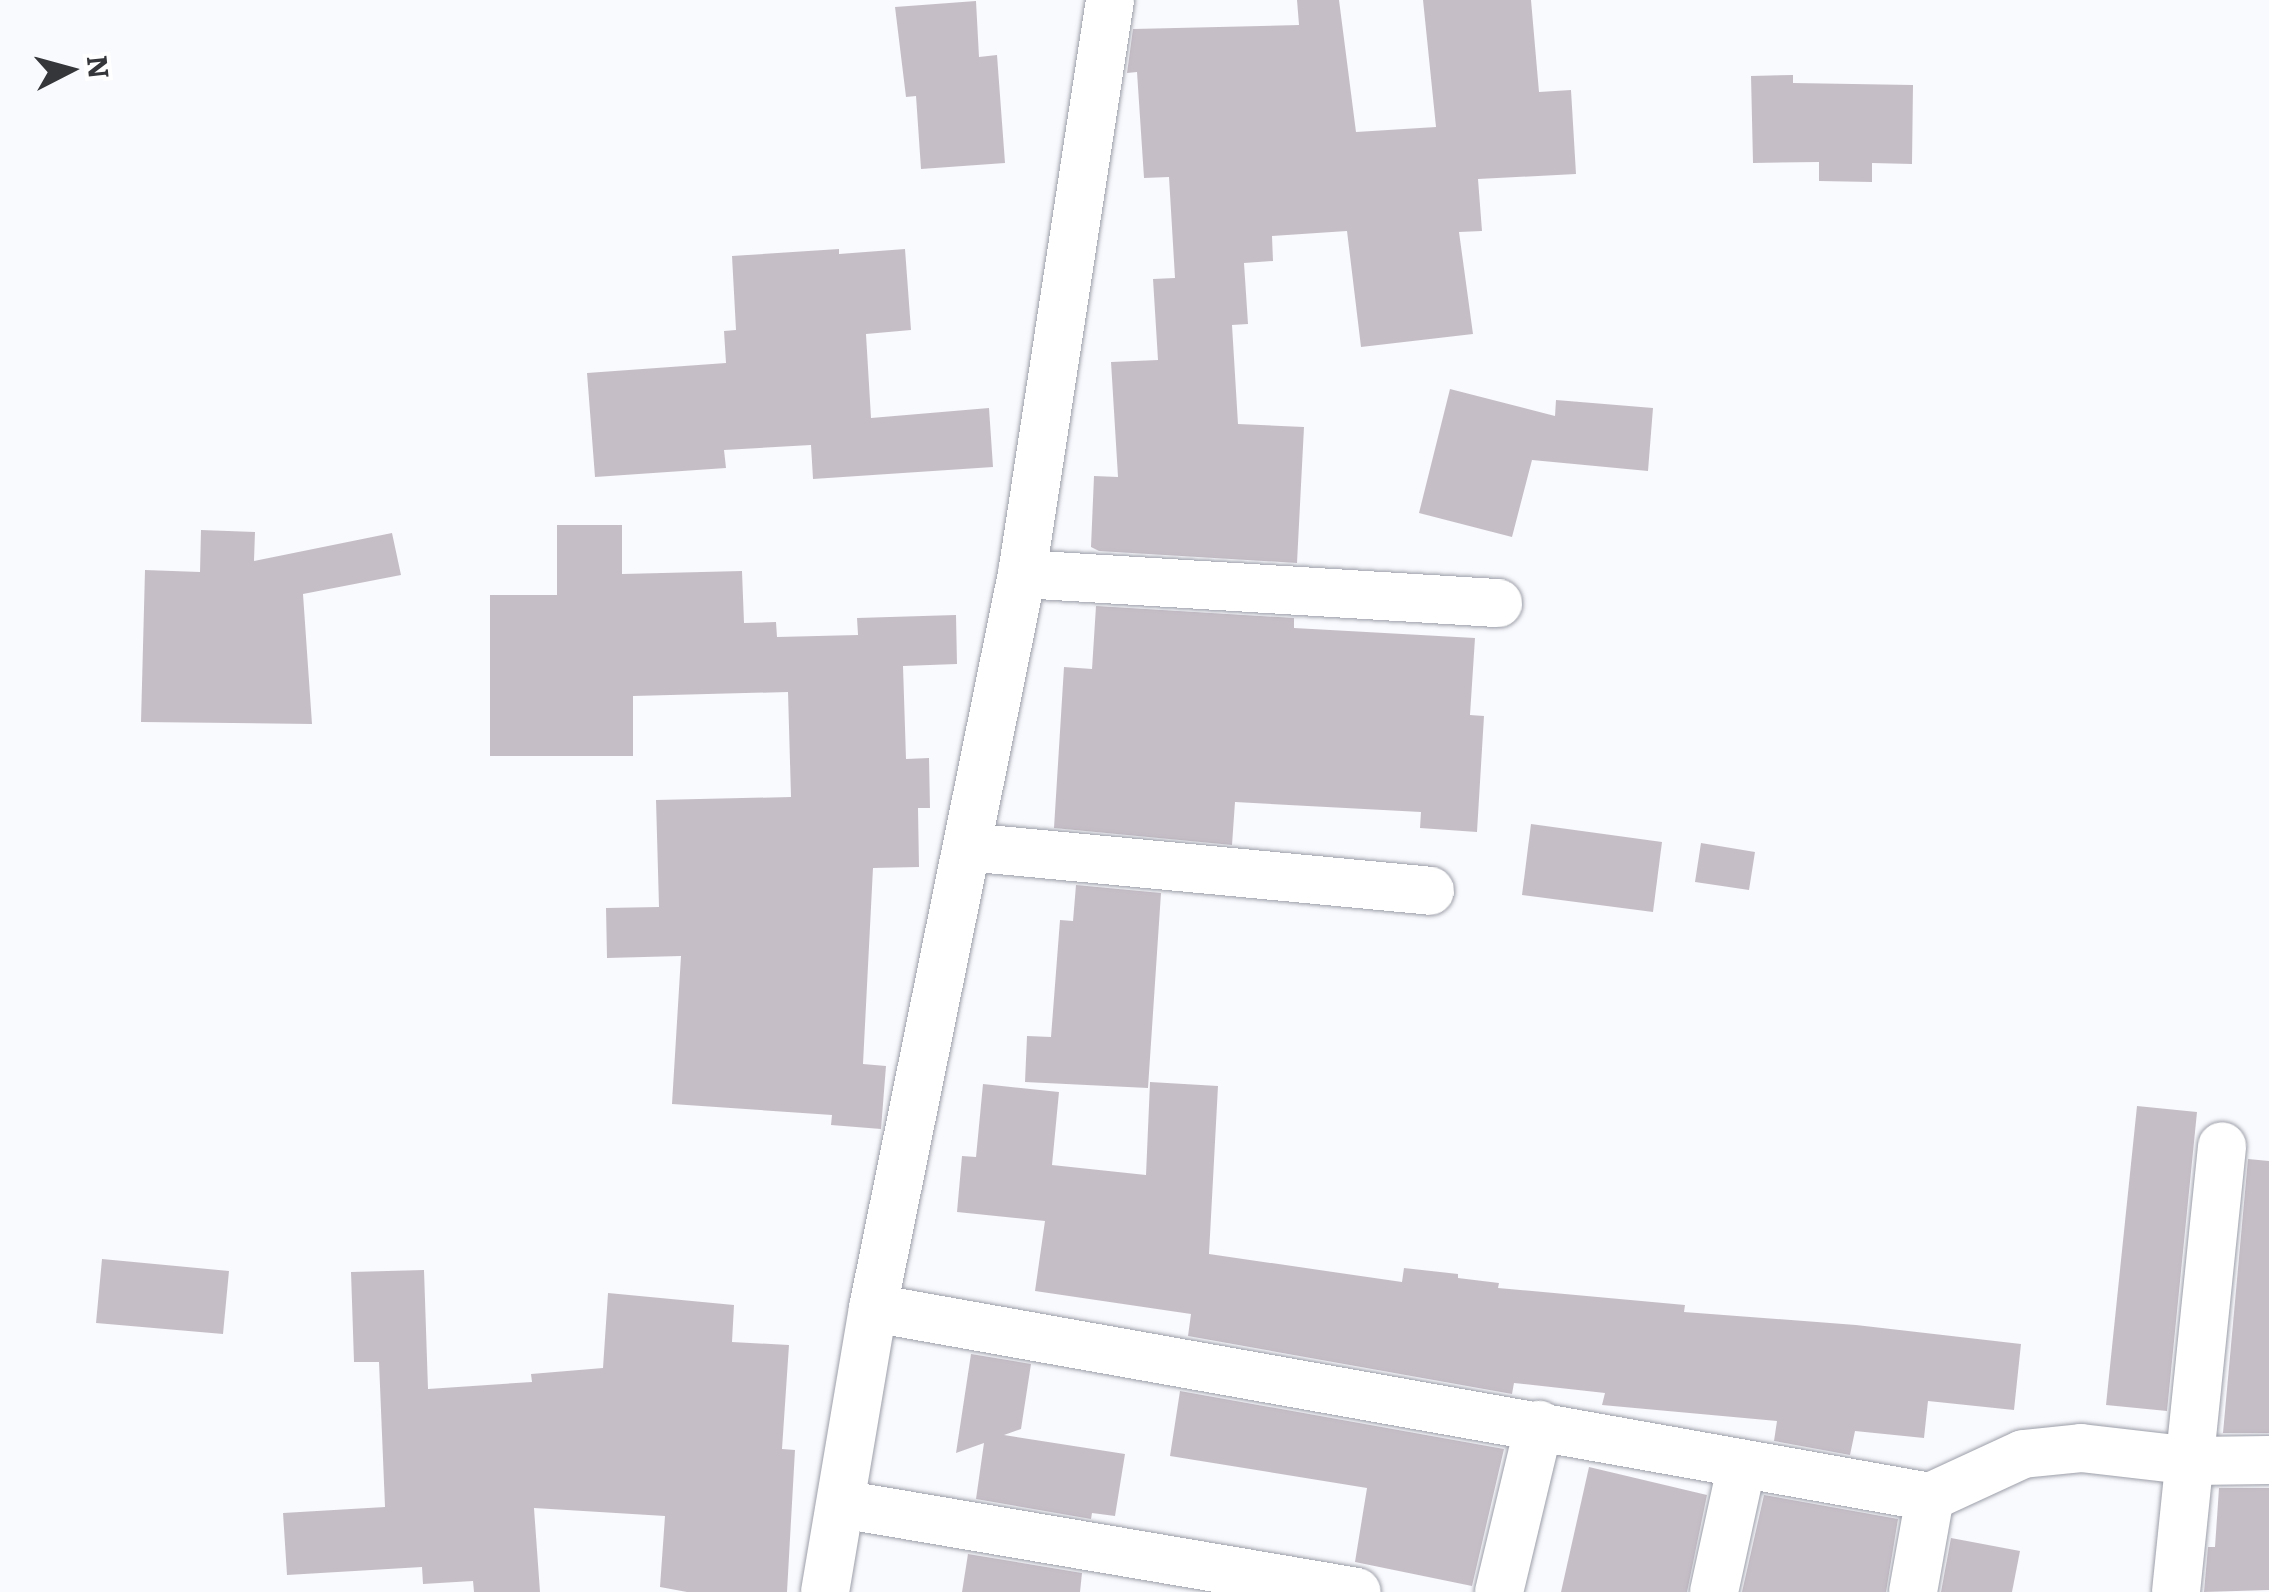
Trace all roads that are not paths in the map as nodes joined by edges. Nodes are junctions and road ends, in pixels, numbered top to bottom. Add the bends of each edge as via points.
1 (1110, 0) edge
2 (1022, 574) junction
3 (1498, 604) dead end
4 (967, 847) junction
5 (1430, 891) dead end
6 (2222, 1146) dead end
7 (873, 1308) junction
8 (1538, 1425) junction
9 (2269, 1460) edge
10 (2193, 1461) junction
11 (1742, 1464) junction
12 (1930, 1497) junction
13 (841, 1504) junction
14 (825, 1592) edge
15 (1357, 1592) edge
16 (1499, 1592) edge
17 (1714, 1592) edge
18 (1913, 1592) edge
19 (2176, 1592) edge

1 - 2 street
2 - 3 street
2 - 4 street
4 - 5 street
4 - 7 street
6 - 10 street
7 - 8 street
7 - 13 street
8 - 11 street
8 - 16 street
9 - 10 street
10 - 12 street via 2081,1448 2023,1454
10 - 19 street
11 - 12 street
11 - 17 street
12 - 18 street
13 - 14 street
13 - 15 street

